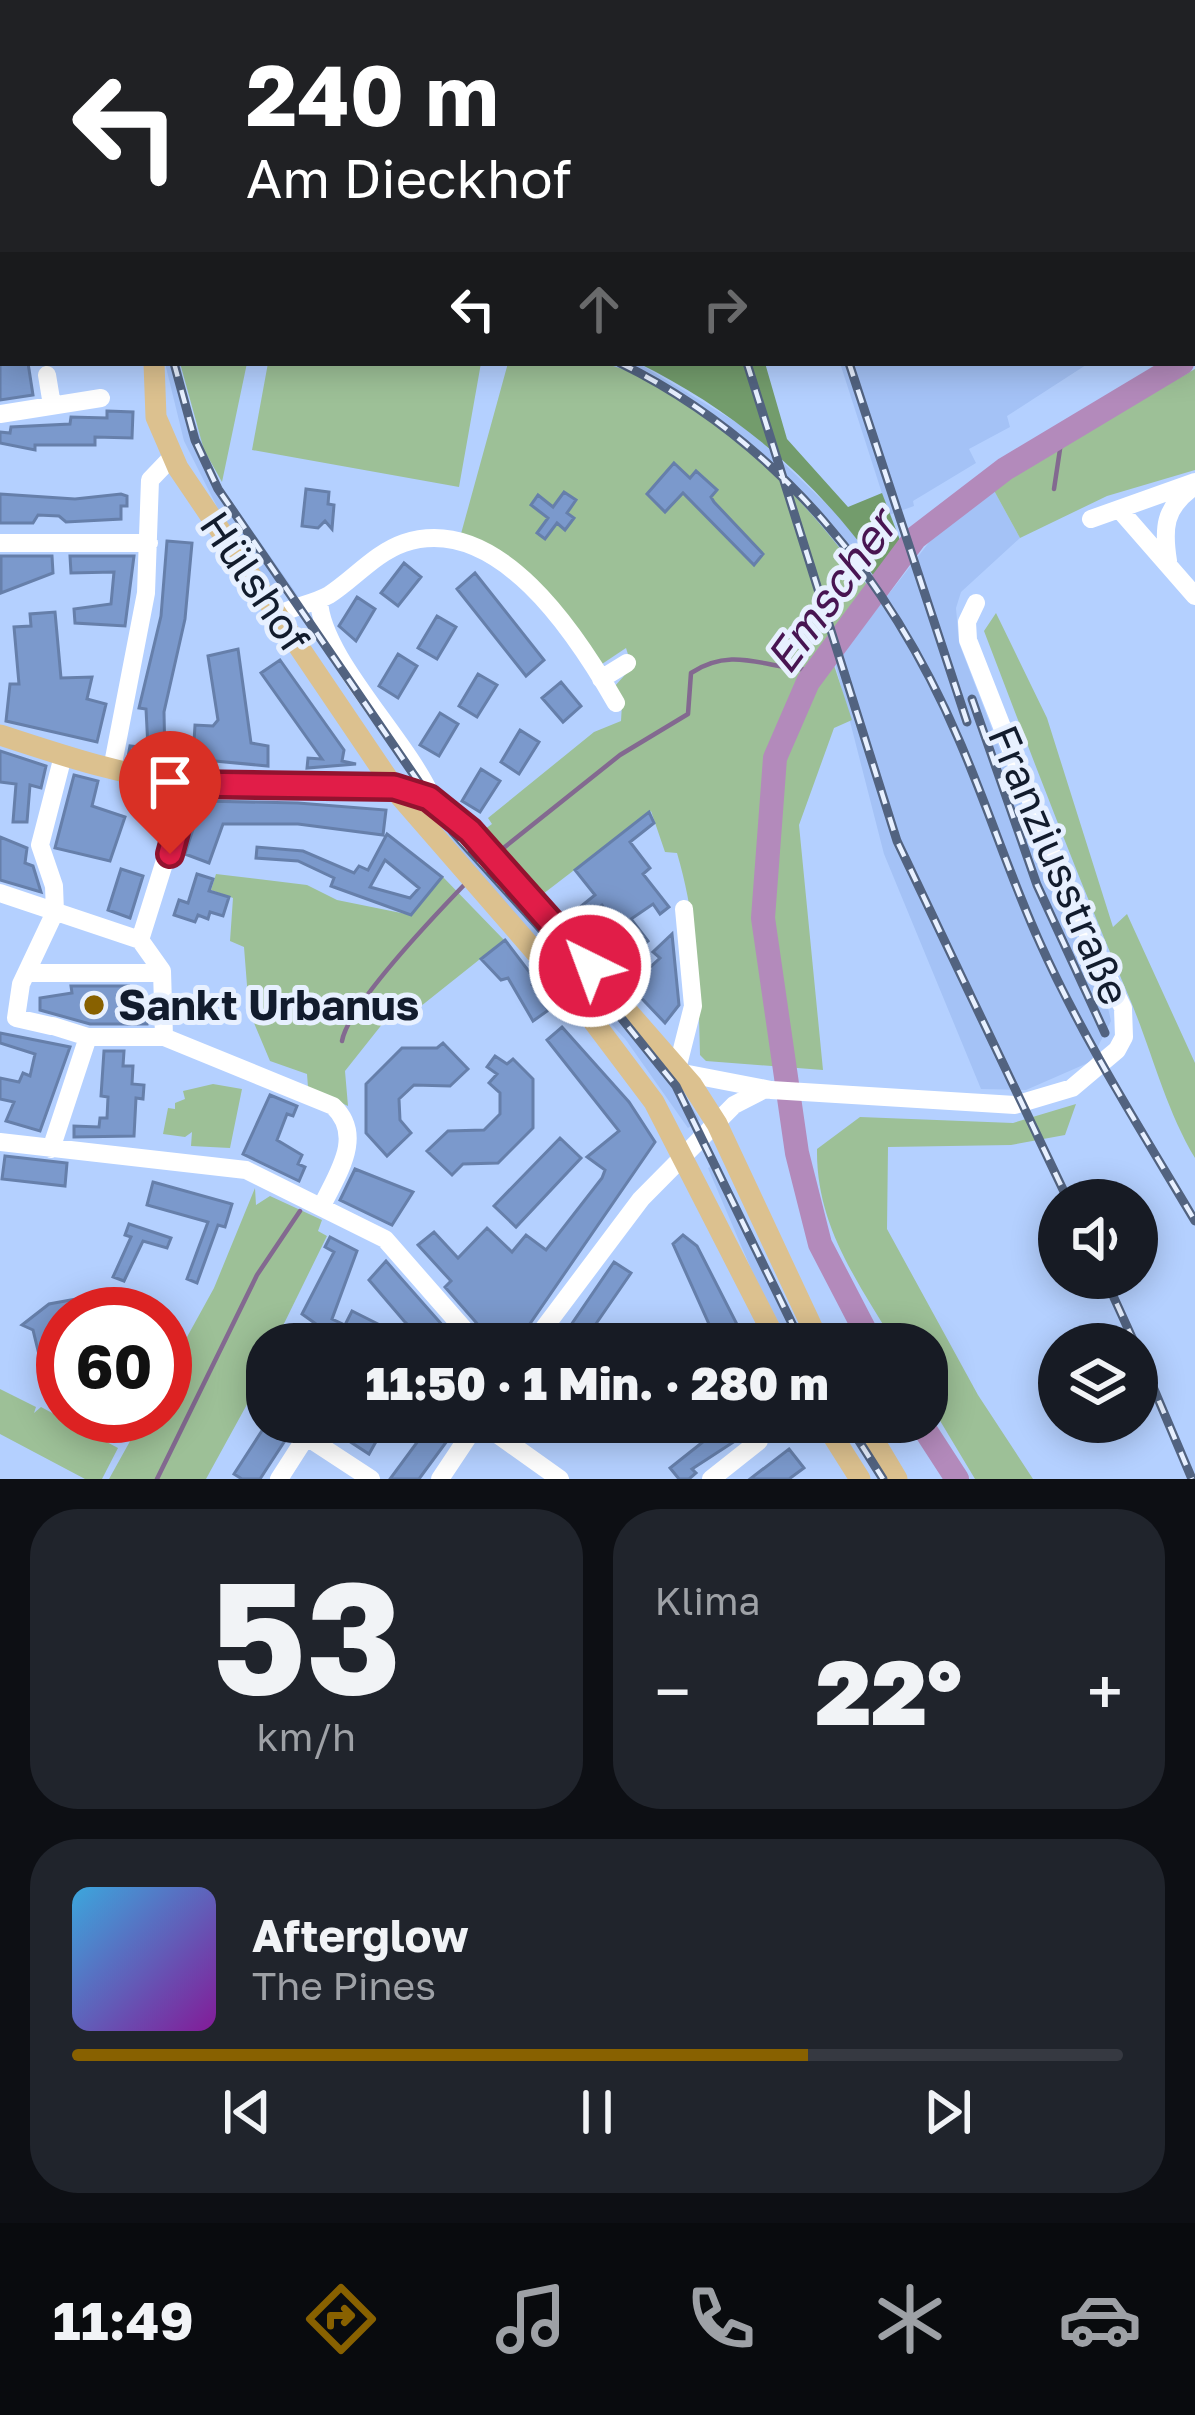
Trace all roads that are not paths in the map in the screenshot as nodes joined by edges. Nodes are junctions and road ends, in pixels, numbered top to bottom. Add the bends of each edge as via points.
1 (154, 366) edge
2 (47, 375) dead end
3 (100, 398) dead end
4 (52, 405) junction
5 (0, 414) edge
6 (172, 457) junction
7 (1182, 491) edge
8 (1119, 509) junction
9 (1091, 519) dead end
10 (0, 543) edge
11 (149, 543) junction
12 (1168, 561) junction
13 (1195, 596) edge
14 (319, 600) junction
15 (976, 603) dead end
16 (278, 615) junction
17 (627, 663) dead end
18 (601, 679) junction
19 (616, 704) dead end
20 (0, 735) edge
21 (63, 756) junction
22 (112, 769) junction
23 (189, 784) junction
24 (394, 787) junction
25 (433, 800) junction
26 (0, 893) edge
27 (684, 909) dead end
28 (55, 912) junction
29 (140, 940) junction
30 (27, 973) junction
31 (162, 973) junction
32 (88, 1037) junction
33 (164, 1037) junction
34 (681, 1069) junction
35 (768, 1089) junction
36 (718, 1124) junction
37 (0, 1142) edge
38 (51, 1149) junction
39 (686, 1154) junction
40 (322, 1206) junction
41 (458, 1323) edge
42 (547, 1323) edge
43 (768, 1323) edge
44 (810, 1323) edge
45 (302, 1443) edge
46 (317, 1443) edge
47 (465, 1443) edge
48 (509, 1443) edge
49 (756, 1443) edge
50 (837, 1443) edge
51 (876, 1443) edge
52 (279, 1479) edge
53 (371, 1479) edge
54 (440, 1479) edge
55 (560, 1479) edge
56 (711, 1479) edge
57 (860, 1479) edge
58 (897, 1479) edge

1 - 6 main road, Hülshof via 156,417
2 - 4 street
3 - 4 street
4 - 5 street
6 - 11 street via 150,480
6 - 16 main road, Hülshof
7 - 8 street
7 - 12 street via 1165,523
8 - 9 street
8 - 12 street
10 - 11 street
11 - 22 street
12 - 13 street
14 - 16 street
14 - 18 street via 406,542 459,541 523,581
14 - 25 street, Hülshof via 326,633
15 - 35 street, Franziusstraße via 967,631 976,662 1123,1008 1124,1037 1079,1084 1015,1105
16 - 24 main road, Hülshof
17 - 18 street
18 - 19 street
20 - 21 main road
21 - 22 main road
21 - 28 street via 40,845
22 - 23 main road
23 - 24 main road
23 - 29 street
24 - 25 main road
24 - 39 main road, Hülshof via 589,1016
25 - 34 main road
26 - 28 street
27 - 34 street via 694,1006
28 - 29 street
28 - 30 street
29 - 31 street
30 - 31 street
30 - 32 street via 16,1018
31 - 33 street
32 - 33 street
32 - 38 street
33 - 40 street via 340,1112 348,1146
34 - 35 street, Franziusstraße
34 - 36 main road
35 - 36 street via 742,1099
36 - 39 street
36 - 44 main road
37 - 38 street
38 - 40 street via 246,1170
39 - 42 street via 612,1232
39 - 43 main road, Hülshof
40 - 41 street via 385,1240
45 - 52 street
46 - 53 street
47 - 54 street
48 - 55 street
49 - 56 street
50 - 57 main road
51 - 58 main road

